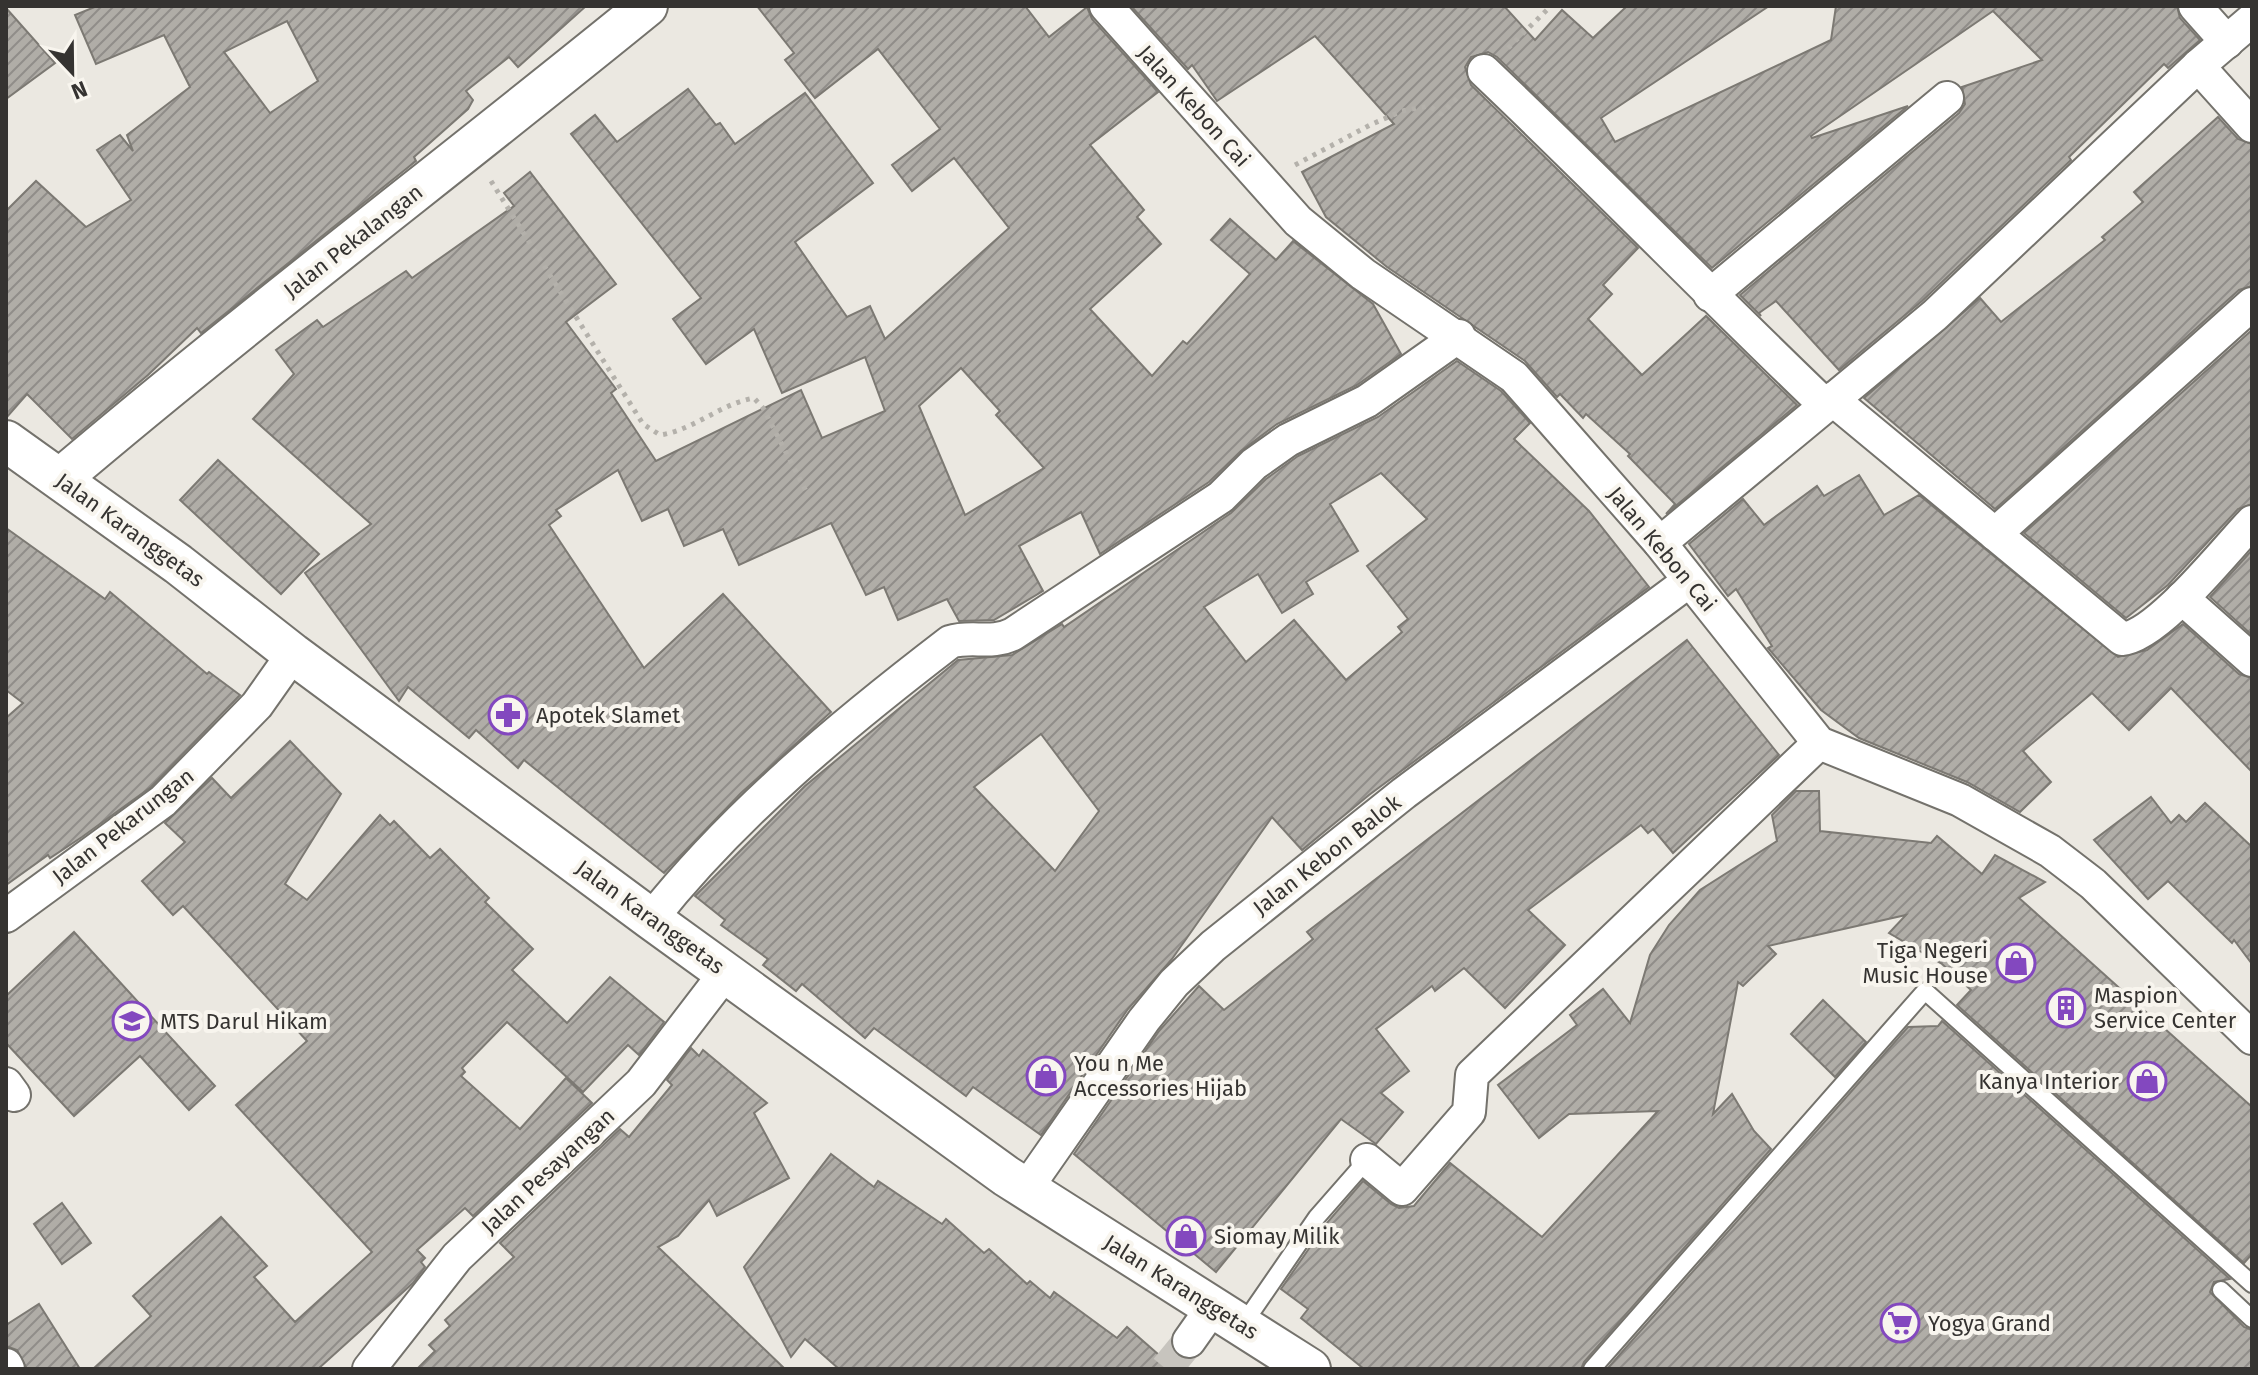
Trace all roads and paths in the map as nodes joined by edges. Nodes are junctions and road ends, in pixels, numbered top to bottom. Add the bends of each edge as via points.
1 (647, 6) edge
2 (1106, 6) edge
3 (1551, 6) edge
4 (2195, 6) edge
5 (2252, 20) edge
6 (2227, 42) junction
7 (2198, 66) junction
8 (1484, 71) junction
9 (1947, 98) dead end
10 (2252, 126) edge
11 (471, 149) junction
12 (1262, 182) junction
13 (1710, 295) junction
14 (2252, 304) edge
15 (1459, 336) junction
16 (1828, 402) junction
17 (6, 441) edge
18 (61, 478) junction
19 (807, 493) dead end
20 (2252, 522) edge
21 (1995, 534) junction
22 (1660, 543) junction
23 (1689, 581) junction
24 (2182, 598) junction
25 (293, 654) junction
26 (2252, 660) edge
27 (1819, 743) junction
28 (6, 916) edge
29 (651, 919) junction
30 (726, 972) junction
31 (2252, 1038) edge
32 (1367, 1160) joint
33 (1026, 1189) junction
34 (2199, 1258) dead end
35 (2224, 1259) junction
36 (2250, 1280) edge
37 (2221, 1290) dead end
38 (1228, 1317) junction
39 (2252, 1319) edge
40 (1189, 1341) tunnel mouth
41 (369, 1369) edge
42 (1310, 1369) edge
43 (1592, 1369) edge

1 - 11 street, Jalan Pekalangan
2 - 12 street, Jalan Kebon Cai
3 - 8 path
4 - 6 street
5 - 6 street
6 - 7 street
7 - 10 street
7 - 16 street via 1935,315
8 - 12 path via 1441,114 1429,106 1402,111
8 - 13 street via 1609,189
9 - 13 street
11 - 18 street, Jalan Pekalangan via 220,343
11 - 19 path via 643,424 660,435 681,432 754,398
12 - 15 street, Jalan Kebon Cai via 1298,221 1363,274
13 - 16 street
14 - 21 street
15 - 22 street, Jalan Kebon Cai via 1514,377
15 - 29 street via 1367,401 1288,440 1221,497 1013,634 996,641 950,642 810,755 687,873
16 - 21 street
16 - 22 street
17 - 18 street, Jalan Karanggetas
18 - 25 street, Jalan Karanggetas
20 - 24 street
21 - 24 street via 2122,639 2140,634
22 - 23 street, Jalan Kebon Cai
23 - 27 street, Jalan Kebon Cai
23 - 33 street, Jalan Kebon Balok via 1404,793 1213,946 1144,1020
24 - 26 street
25 - 28 street, Jalan Pekarungan via 248,715 163,801
25 - 29 street, Jalan Karanggetas
27 - 31 street, Jalan Kebon Cai via 1960,800 2050,851 2093,884
27 - 32 street via 1472,1075 1469,1112 1402,1189
29 - 30 street, Jalan Karanggetas
30 - 33 street, Jalan Karanggetas
30 - 41 street, Jalan Pesayangan via 641,1083 457,1257
32 - 38 lane
33 - 38 street, Jalan Karanggetas
34 - 35 lane
35 - 36 lane
35 - 43 lane via 1925,991
37 - 39 lane
38 - 40 street
38 - 42 street, Jalan Karanggetas

